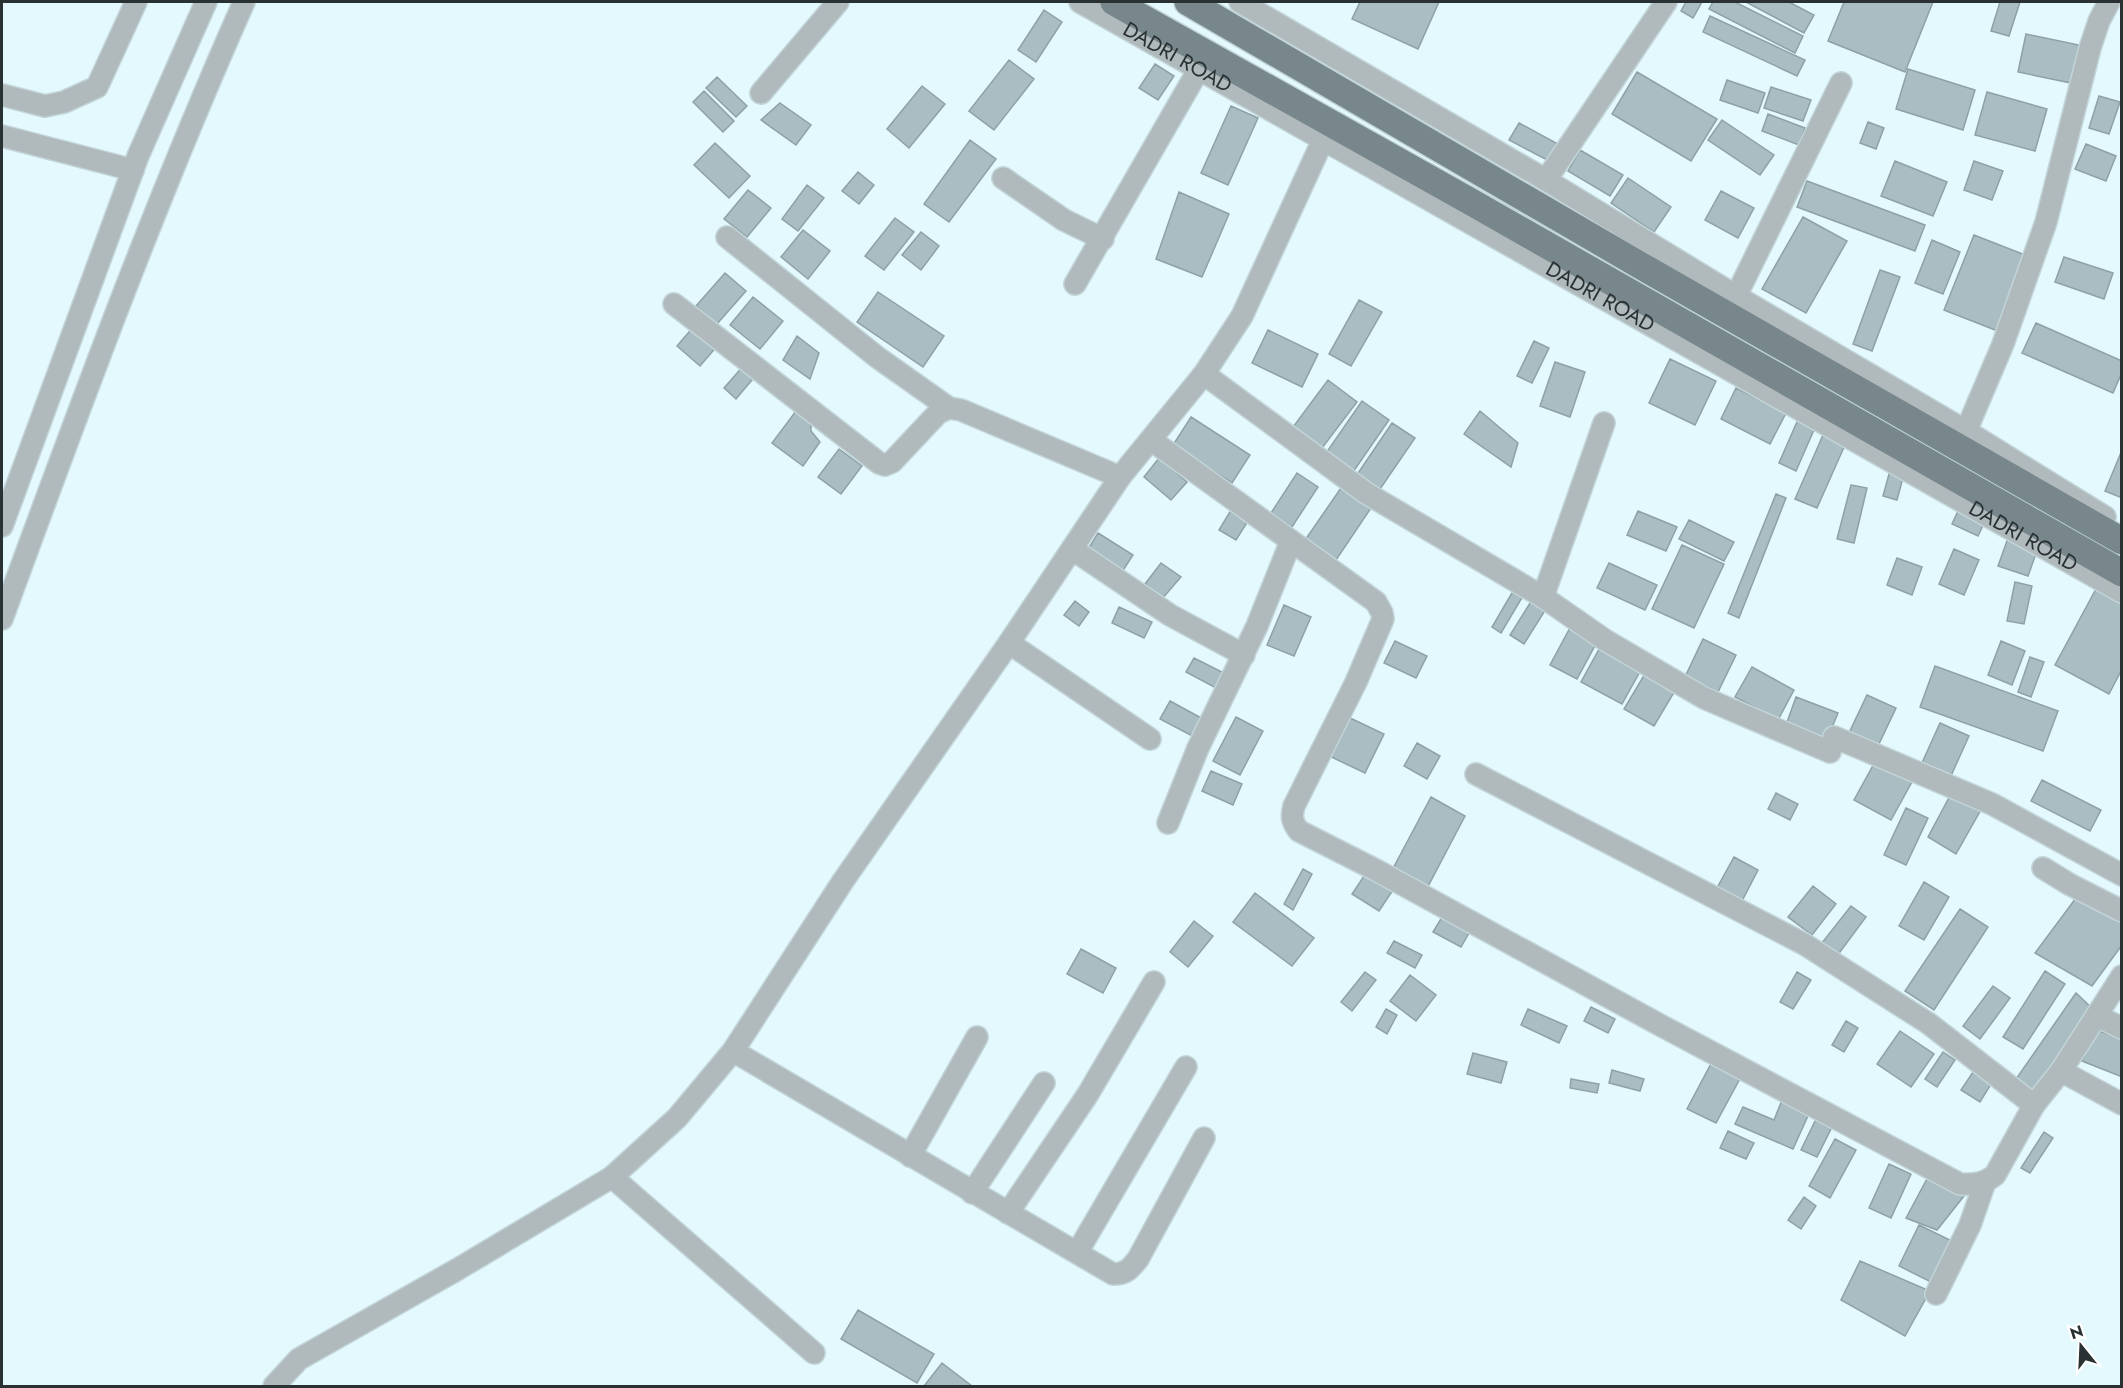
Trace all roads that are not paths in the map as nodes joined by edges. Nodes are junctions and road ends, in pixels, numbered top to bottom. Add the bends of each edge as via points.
1 (136, 2) edge
2 (206, 2) edge
3 (244, 2) edge
4 (838, 2) edge
5 (1080, 2) edge
6 (1114, 2) edge
7 (1188, 2) edge
8 (1666, 2) edge
9 (2109, 2) edge
10 (1249, 4) edge
11 (1199, 69) junction
12 (1841, 83) dead end
13 (760, 93) dead end
14 (2, 95) edge
15 (2, 136) edge
16 (1323, 140) junction
17 (133, 170) junction
18 (1003, 178) dead end
19 (1546, 180) junction
20 (727, 237) dead end
21 (1103, 239) junction
22 (1075, 284) dead end
23 (1736, 296) junction
24 (674, 304) dead end
25 (1203, 374) junction
26 (949, 408) junction
27 (1604, 423) dead end
28 (1966, 431) junction
29 (1151, 440) junction
30 (1120, 477) junction
31 (2, 526) edge
32 (2121, 527) edge
33 (1291, 541) junction
34 (2121, 541) edge
35 (1072, 549) junction
36 (2121, 573) edge
37 (2121, 592) edge
38 (1543, 597) junction
39 (2, 619) edge
40 (1009, 644) junction
41 (1244, 655) junction
42 (1150, 739) dead end
43 (1476, 774) dead end
44 (1168, 823) dead end
45 (2043, 868) dead end
46 (2121, 875) edge
47 (2121, 911) edge
48 (2121, 976) edge
49 (1154, 982) dead end
50 (2097, 1016) junction
51 (2121, 1028) edge
52 (977, 1037) dead end
53 (733, 1051) junction
54 (1186, 1067) dead end
55 (2061, 1071) junction
56 (1044, 1083) dead end
57 (2121, 1104) edge
58 (2034, 1105) junction
59 (1204, 1138) dead end
60 (910, 1155) junction
61 (612, 1177) junction
62 (1985, 1182) junction
63 (972, 1193) junction
64 (1008, 1213) junction
65 (1078, 1251) junction
66 (1936, 1294) dead end
67 (814, 1353) dead end
68 (274, 1386) edge

1 - 14 street via 97,87 45,106
2 - 17 street
3 - 39 street via 89,382
4 - 13 street
5 - 11 street, DADRI ROAD
6 - 36 main road
7 - 34 main road
8 - 19 street
9 - 28 street via 2090,48 2046,222 2003,344
10 - 19 street
11 - 16 street, DADRI ROAD
11 - 21 street
12 - 23 street
15 - 17 street
16 - 25 street via 1242,316
16 - 37 street, DADRI ROAD
17 - 31 street
18 - 21 street via 1064,220
19 - 23 street
20 - 26 street via 877,357
21 - 22 street
23 - 28 street
24 - 26 street via 879,463 885,465 899,457 938,413
25 - 29 street
25 - 38 street via 1366,493
26 - 30 street
27 - 38 street
28 - 32 street
29 - 30 street
29 - 33 street
30 - 35 street
33 - 41 street
33 - 62 street via 1376,602 1383,619 1294,806 1291,815 1299,831 1960,1184
35 - 40 street
35 - 41 street via 1170,615
38 - 46 street via 1605,640 1704,698 1830,752 1834,737 1992,804
40 - 42 street
40 - 53 street via 843,881
41 - 44 street via 1198,748
43 - 58 street via 1804,944 1928,1023
45 - 47 street
48 - 50 street
49 - 64 street via 1088,1094
50 - 51 street
50 - 55 street
52 - 60 street
53 - 60 street
53 - 61 street via 678,1118
54 - 65 street
55 - 57 street
55 - 58 street
56 - 63 street
58 - 62 street via 1995,1174
59 - 65 street via 1130,1269 1113,1274
60 - 63 street
61 - 67 street
61 - 68 street via 299,1359
62 - 66 street via 1970,1225
63 - 64 street
64 - 65 street

